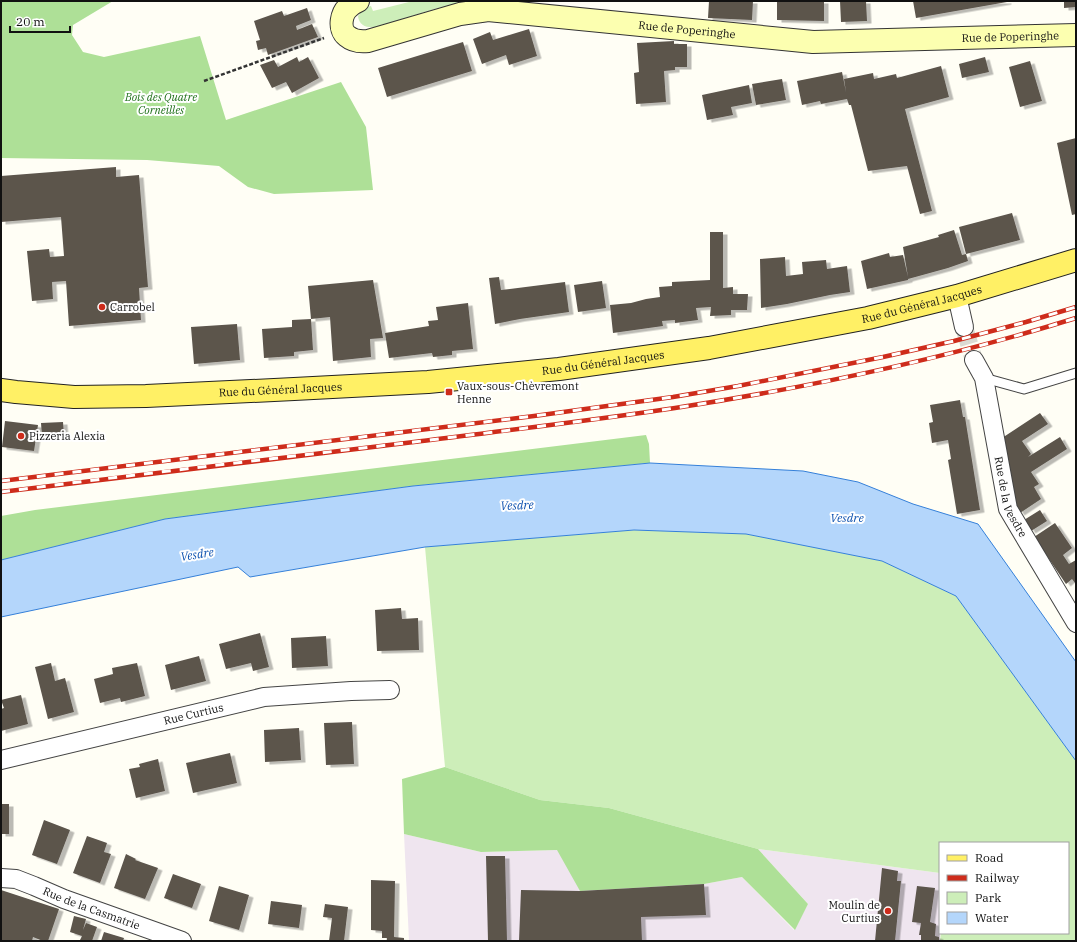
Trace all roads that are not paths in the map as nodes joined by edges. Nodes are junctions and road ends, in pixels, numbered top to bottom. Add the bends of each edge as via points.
1 (358, 1) edge
2 (1076, 35) edge
3 (1076, 260) edge
4 (957, 296) junction
5 (964, 326) tunnel mouth
6 (974, 360) tunnel mouth
7 (1076, 373) edge
8 (984, 378) junction
9 (1, 390) edge
10 (1076, 623) edge
11 (390, 690) dead end
12 (1, 760) edge
13 (1, 878) edge
14 (182, 941) edge

1 - 2 street, Rue de Poperinghe via 349,6 341,22 346,36 359,42 460,14 488,10 813,42
3 - 4 main road, Rue du Général Jacques
4 - 5 street
4 - 9 main road, Rue du Général Jacques via 868,318 709,348 552,370 428,382 146,396 74,397
6 - 8 street, Rue de la Vesdre
7 - 8 lane via 1024,389
8 - 10 street, Rue de la Vesdre via 1008,508
11 - 12 street, Rue Curtius via 264,697
13 - 14 street, Rue de la Casmatrie via 16,879

